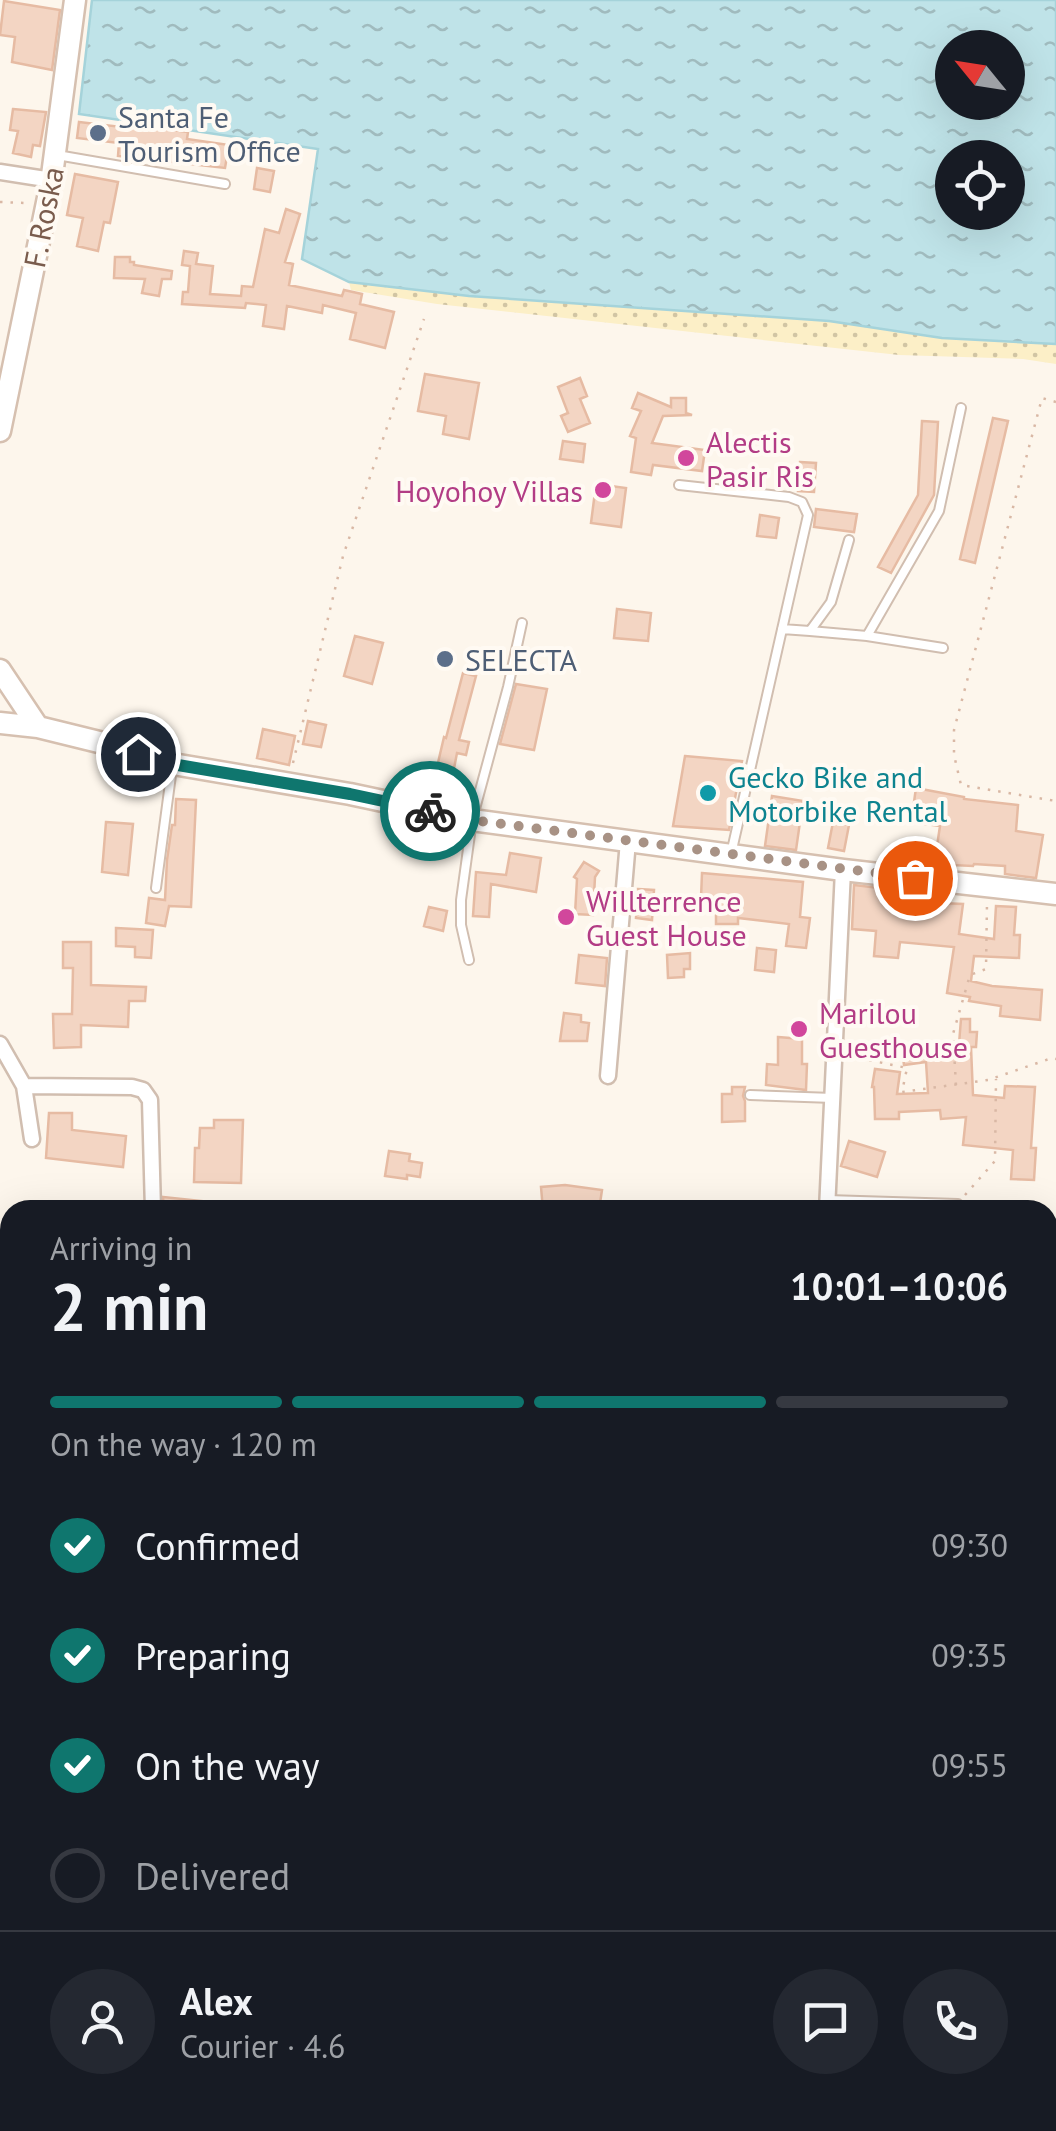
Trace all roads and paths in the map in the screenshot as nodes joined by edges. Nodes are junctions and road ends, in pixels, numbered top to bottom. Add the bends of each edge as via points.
1 (75, 0) edge
2 (56, 155) junction
3 (0, 172) edge
4 (52, 182) junction
5 (225, 184) dead end
6 (0, 202) edge
7 (424, 318) dead end
8 (1056, 402) edge
9 (960, 408) dead end
10 (0, 431) edge
11 (680, 486) dead end
12 (850, 540) dead end
13 (522, 623) dead end
14 (782, 629) junction
15 (810, 631) junction
16 (867, 636) junction
17 (943, 648) dead end
18 (0, 670) edge
19 (0, 723) edge
20 (38, 727) junction
21 (172, 764) junction
22 (288, 784) junction
23 (1056, 800) edge
24 (472, 820) junction
25 (628, 841) junction
26 (730, 854) junction
27 (843, 870) junction
28 (988, 886) junction
29 (156, 888) dead end
30 (1056, 894) edge
31 (469, 960) dead end
32 (0, 1044) edge
33 (834, 1053) junction
34 (1056, 1060) edge
35 (608, 1076) dead end
36 (996, 1078) junction
37 (956, 1085) junction
38 (24, 1086) junction
39 (750, 1095) dead end
40 (833, 1098) junction
41 (32, 1139) dead end
42 (153, 1200) edge
43 (827, 1200) edge
44 (961, 1200) edge

1 - 2 main road, F. Roska
2 - 4 main road, F. Roska
2 - 5 lane
3 - 4 street
4 - 6 path via 24,204
4 - 10 main road, F. Roska
7 - 22 path via 343,556
8 - 23 path via 1042,398 954,730 954,756 960,785
9 - 16 lane via 939,511
11 - 14 lane via 802,502 808,515
12 - 15 lane via 831,602
13 - 24 lane
14 - 15 lane
14 - 26 lane
15 - 16 lane
16 - 17 lane
18 - 20 main road
19 - 20 main road
20 - 21 main road
21 - 22 main road
21 - 29 lane
22 - 24 main road
24 - 25 main road
24 - 31 lane via 460,900
25 - 26 main road
25 - 35 street
26 - 27 main road
27 - 28 main road
27 - 33 street
28 - 30 main road
28 - 37 path via 986,970 970,974 954,1034
32 - 38 street
33 - 37 path via 908,1068 902,1092
33 - 40 street
34 - 36 path
36 - 37 path
36 - 44 path via 995,1160
38 - 41 street
38 - 42 street via 143,1090 150,1100
39 - 40 lane
40 - 43 street

